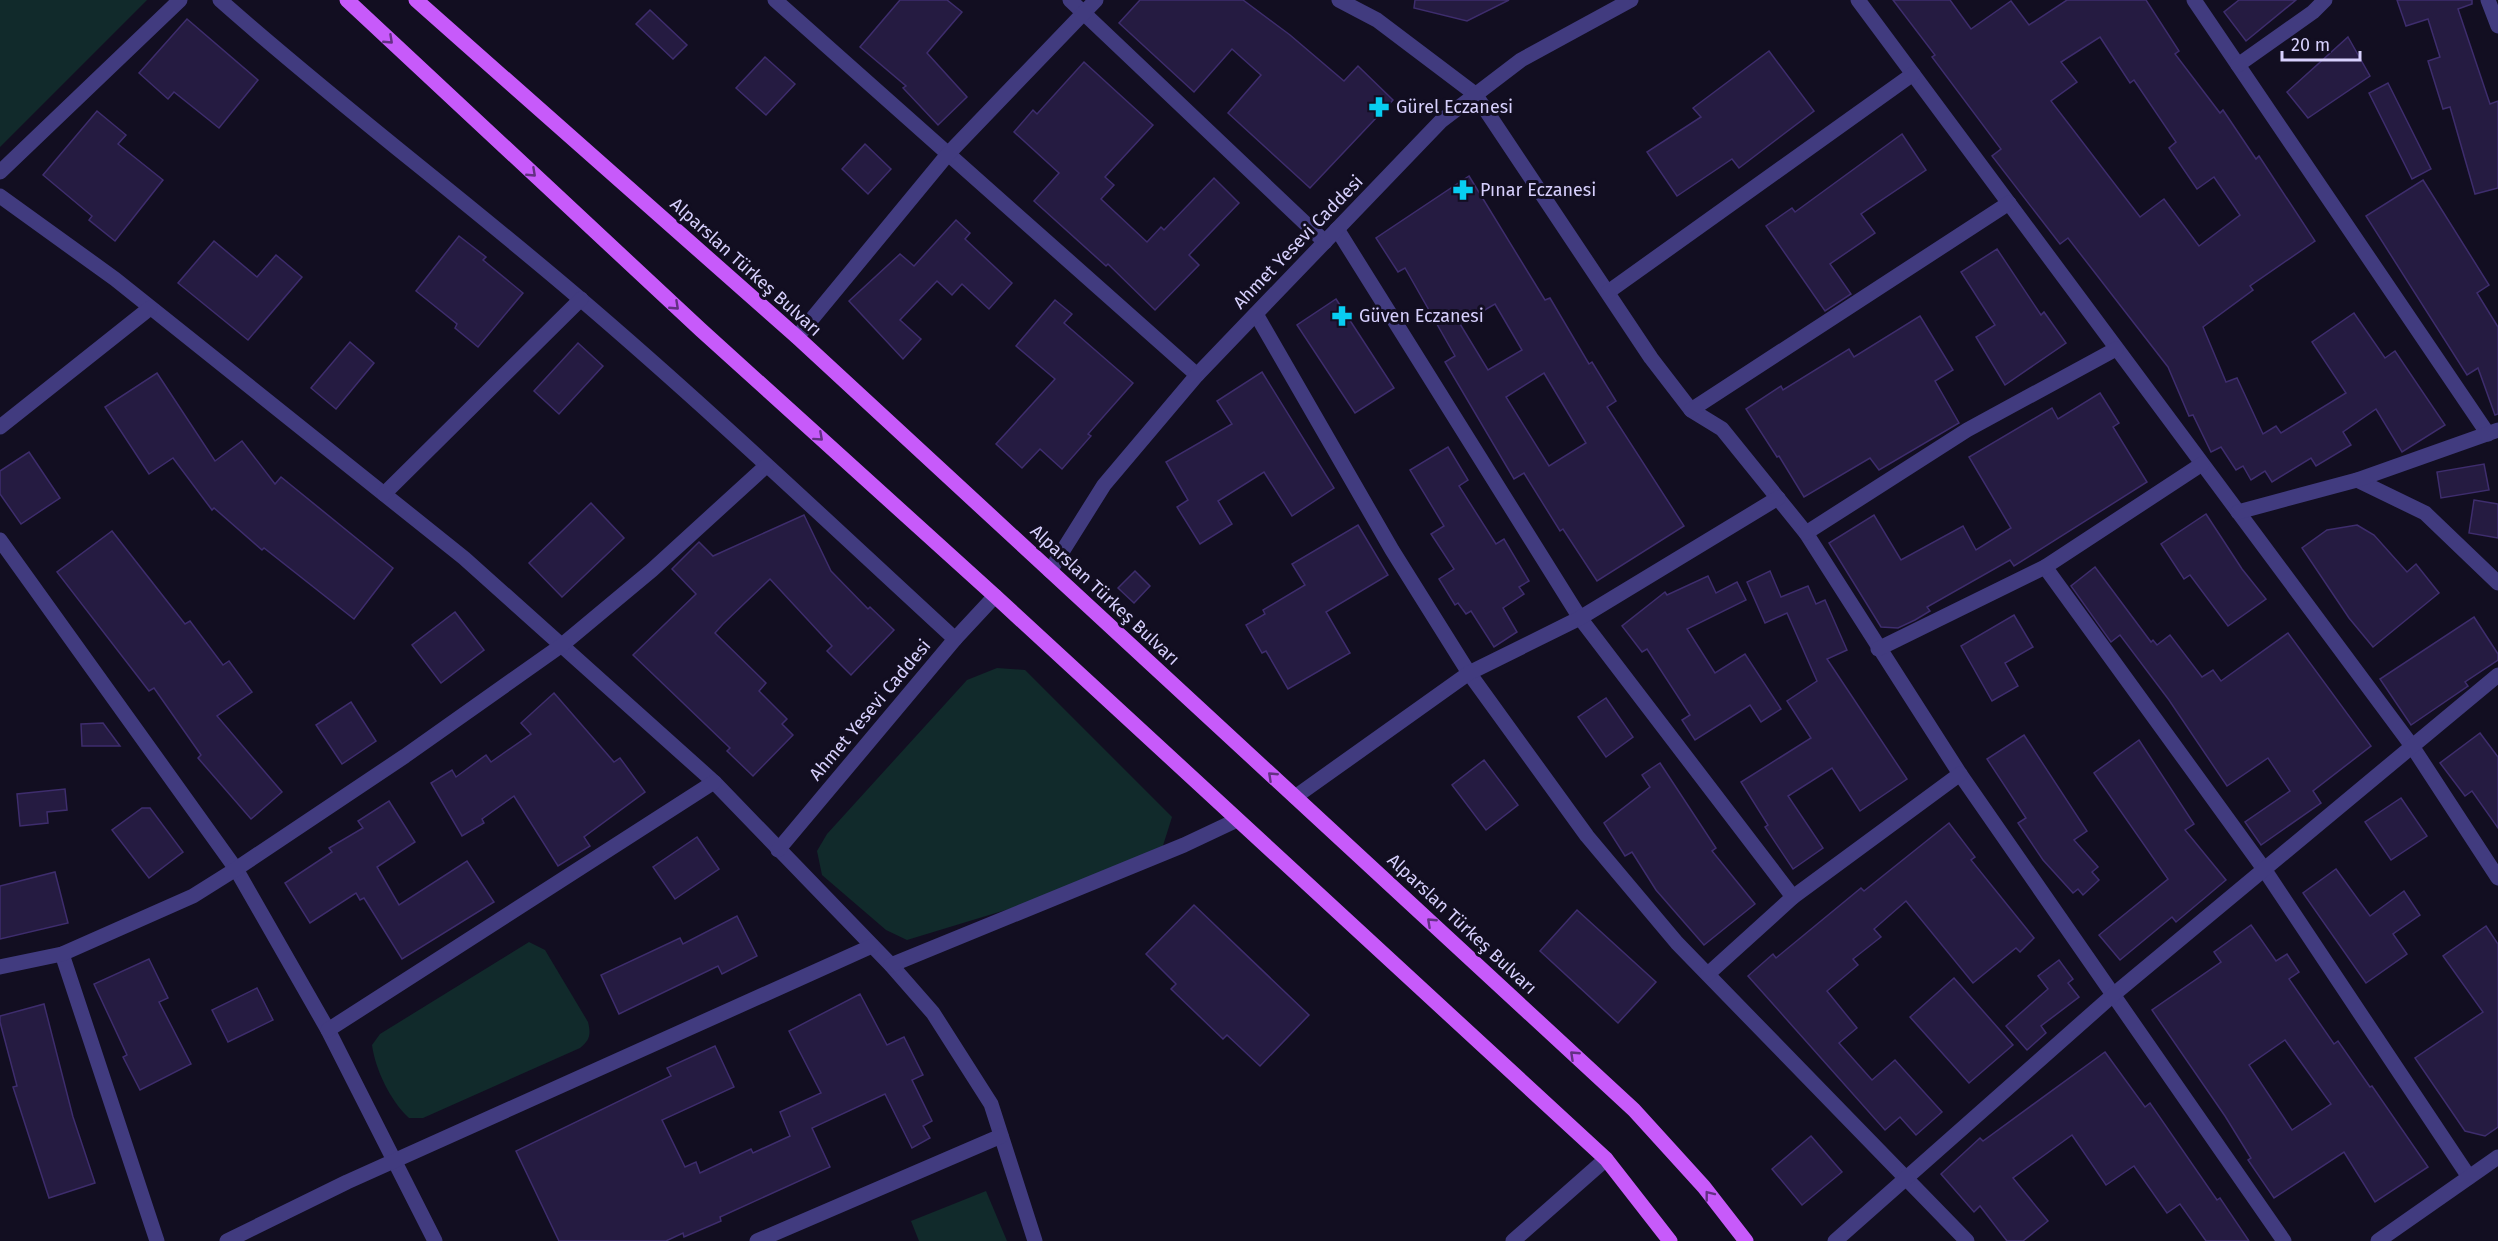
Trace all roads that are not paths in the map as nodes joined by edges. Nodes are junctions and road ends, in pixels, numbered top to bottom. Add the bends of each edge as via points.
1 (180, 0) edge
2 (220, 0) edge
3 (346, 0) edge
4 (416, 0) edge
5 (775, 0) edge
6 (1070, 0) edge
7 (1096, 0) edge
8 (1339, 0) edge
9 (1631, 0) edge
10 (1858, 0) edge
11 (2194, 0) edge
12 (2325, 0) edge
13 (2488, 0) edge
14 (1083, 12) junction
15 (2498, 26) edge
16 (2238, 65) junction
17 (1913, 74) junction
18 (1475, 94) junction
19 (948, 154) junction
20 (0, 172) edge
21 (0, 196) edge
22 (2008, 203) junction
23 (1337, 229) junction
24 (1325, 242) junction
25 (1608, 292) junction
26 (581, 299) junction
27 (150, 308) junction
28 (1256, 314) junction
29 (797, 337) junction
30 (2116, 349) junction
31 (1197, 375) junction
32 (1691, 410) junction
33 (0, 427) edge
34 (2493, 432) edge
35 (2202, 464) junction
36 (766, 466) junction
37 (2357, 480) junction
38 (384, 494) junction
39 (1779, 498) junction
40 (2238, 512) junction
41 (1806, 533) junction
42 (0, 540) edge
43 (2044, 567) junction
44 (1050, 571) junction
45 (2498, 583) edge
46 (995, 596) junction
47 (1580, 618) junction
48 (956, 639) junction
49 (562, 645) junction
50 (1878, 649) junction
51 (1469, 673) junction
52 (2498, 675) edge
53 (2412, 746) junction
54 (1960, 774) junction
55 (714, 782) junction
56 (1295, 797) junction
57 (1237, 820) junction
58 (778, 850) junction
59 (236, 869) junction
60 (2264, 869) junction
61 (2498, 878) edge
62 (1793, 897) junction
63 (872, 946) junction
64 (62, 954) junction
65 (891, 965) junction
66 (0, 967) edge
67 (1708, 974) junction
68 (2113, 995) junction
69 (328, 1030) junction
70 (1001, 1136) junction
71 (2498, 1157) edge
72 (1606, 1159) junction
73 (393, 1162) junction
74 (2469, 1178) junction
75 (1905, 1179) junction
76 (157, 1241) edge
77 (227, 1241) edge
78 (435, 1241) edge
79 (757, 1241) edge
80 (1035, 1241) edge
81 (1513, 1241) edge
82 (1670, 1241) edge
83 (1746, 1241) edge
84 (1835, 1241) edge
85 (1967, 1241) edge
86 (2284, 1241) edge
87 (2378, 1241) edge

1 - 20 street
2 - 26 street via 299,71
3 -> 46 main road
4 - 29 main road, Alparslan Türkeş Bulvarı
5 - 19 street
6 - 14 street
7 - 14 street
8 - 18 street via 1377,20
9 - 18 street, Ahmet Yesevi Caddesi via 1521,60
10 - 17 street
11 - 16 street
12 - 16 street
13 - 15 street
14 - 19 street
14 - 24 street
16 - 34 street
17 - 22 street
17 - 25 street
18 - 23 street, Ahmet Yesevi Caddesi via 1441,121
18 - 25 street
19 - 29 street
19 - 31 street
21 - 27 street
22 - 30 street
22 - 32 street
23 - 24 street, Ahmet Yesevi Caddesi
23 - 47 street
24 - 28 street, Ahmet Yesevi Caddesi
25 - 32 street
26 - 36 street
26 - 38 street
27 - 33 street
27 - 38 street
28 - 31 street, Ahmet Yesevi Caddesi
28 - 51 street
29 - 44 main road, Alparslan Türkeş Bulvarı
30 - 35 street
30 - 41 street via 1967,430
31 - 44 street, Ahmet Yesevi Caddesi via 1104,485
32 - 39 street via 1722,429
34 - 37 street
35 - 40 street
35 - 43 street
36 - 48 street
36 - 49 street
37 - 40 street
37 - 45 street via 2425,513
38 - 49 street
39 - 41 street
39 - 47 street
40 - 53 street
41 - 50 street
42 - 59 street
43 - 50 street
43 - 60 street
56 -> 44 main road, Alparslan Türkeş Bulvarı
46 - 48 street, Ahmet Yesevi Caddesi
46 - 57 main road
47 - 51 street
47 - 62 street
48 - 58 street, Ahmet Yesevi Caddesi
49 - 55 street
49 - 59 street
50 - 54 street
51 - 56 street
51 - 67 street via 1587,836
52 - 53 street
53 - 60 street
53 - 61 street
54 - 62 street
54 - 68 street
55 - 58 street
55 - 69 street
83 -> 56 main road, Alparslan Türkeş Bulvarı via 1704,1187 1634,1110
57 - 65 street
57 - 72 main road
58 - 63 street
59 - 64 street via 193,896
59 - 69 street
60 - 68 street
60 - 74 street
62 - 67 street
63 - 65 street
63 - 73 street
64 - 66 street
64 - 76 street
65 - 70 street via 933,1013 991,1104
67 - 75 street
68 - 75 street
68 - 86 street
69 - 73 street
70 - 79 street
70 - 80 street
71 - 74 street
72 - 81 street
72 - 82 main road
73 - 77 street
73 - 78 street
74 - 87 street
75 - 84 street
75 - 85 street

